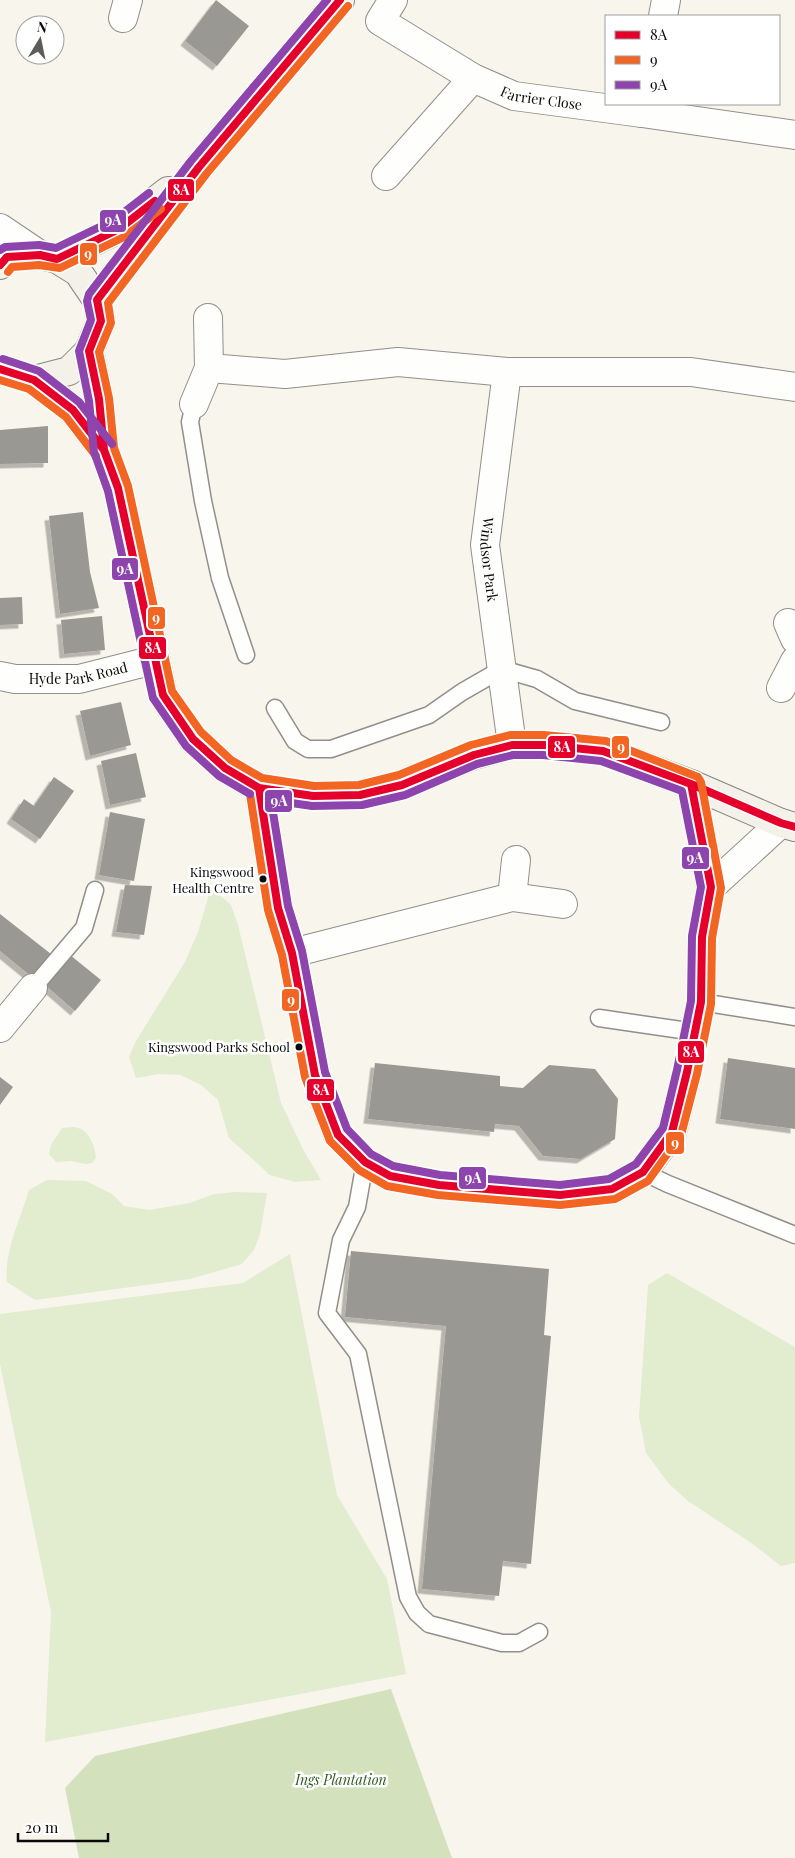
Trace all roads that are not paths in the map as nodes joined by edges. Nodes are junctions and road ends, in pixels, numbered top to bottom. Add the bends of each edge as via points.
1 (340, 0) edge
2 (393, 0) edge
3 (666, 0) edge
4 (663, 15) edge
5 (473, 78) junction
6 (643, 109) edge
7 (795, 135) edge
8 (199, 167) junction
9 (386, 176) dead end
10 (0, 228) edge
11 (49, 257) junction
12 (0, 265) edge
13 (97, 300) junction
14 (208, 318) dead end
15 (89, 351) junction
16 (208, 368) junction
17 (0, 370) edge
18 (507, 372) junction
19 (34, 380) junction
20 (795, 387) edge
21 (194, 404) joint
22 (104, 450) junction
23 (246, 655) dead end
24 (154, 660) junction
25 (795, 661) edge
26 (502, 669) junction
27 (0, 676) edge
28 (780, 688) dead end
29 (275, 708) dead end
30 (661, 722) dead end
31 (512, 745) junction
32 (691, 784) junction
33 (259, 788) junction
34 (788, 825) edge
35 (516, 860) dead end
36 (711, 887) junction
37 (95, 890) dead end
38 (512, 897) junction
39 (563, 904) dead end
40 (292, 952) junction
41 (33, 988) joint
42 (701, 1002) junction
43 (795, 1017) edge
44 (598, 1018) dead end
45 (2, 1019) edge
46 (695, 1032) junction
47 (365, 1162) junction
48 (642, 1172) junction
49 (795, 1235) edge
50 (539, 1632) dead end

1 - 8 street
2 - 5 street, Farrier Close via 380,21
3 - 4 street
5 - 6 street, Farrier Close via 514,96
5 - 9 street
6 - 7 street, Farrier Close
8 - 11 street via 119,229
8 - 13 street
10 - 11 street
11 - 12 street via 7,257
11 - 13 street via 78,272
13 - 15 street via 101,321
14 - 16 street
15 - 19 street via 69,371
15 - 22 street via 99,399
16 - 18 street via 284,374 398,362
16 - 21 street
17 - 19 street
18 - 20 street via 690,372
18 - 26 street, Windsor Park via 485,545
19 - 22 street via 73,410
21 - 23 lane via 190,422 203,501 220,578
22 - 24 street via 118,488
24 - 27 street, Hyde Park Road via 79,679
24 - 33 street via 163,695 193,739 225,768
25 - 28 street
26 - 29 lane via 429,715 331,749 308,749 295,741
26 - 30 lane via 538,679 575,701
26 - 31 street, Windsor Park
31 - 32 street via 603,751
31 - 33 street via 474,755 402,785 360,796 313,796
32 - 34 street
32 - 36 street
33 - 40 street via 278,908
34 - 36 street
35 - 38 street
36 - 42 street via 702,937
37 - 41 lane via 84,928
38 - 39 street
38 - 40 street
40 - 47 street via 315,1075 338,1135
41 - 45 street
42 - 43 lane
42 - 46 street
44 - 46 lane
46 - 48 street via 672,1132
47 - 48 street via 390,1176 439,1185 560,1195 612,1189
47 - 50 lane via 357,1207 341,1240 328,1313 358,1354 408,1596 416,1613 429,1624 502,1643 518,1643
48 - 49 lane

